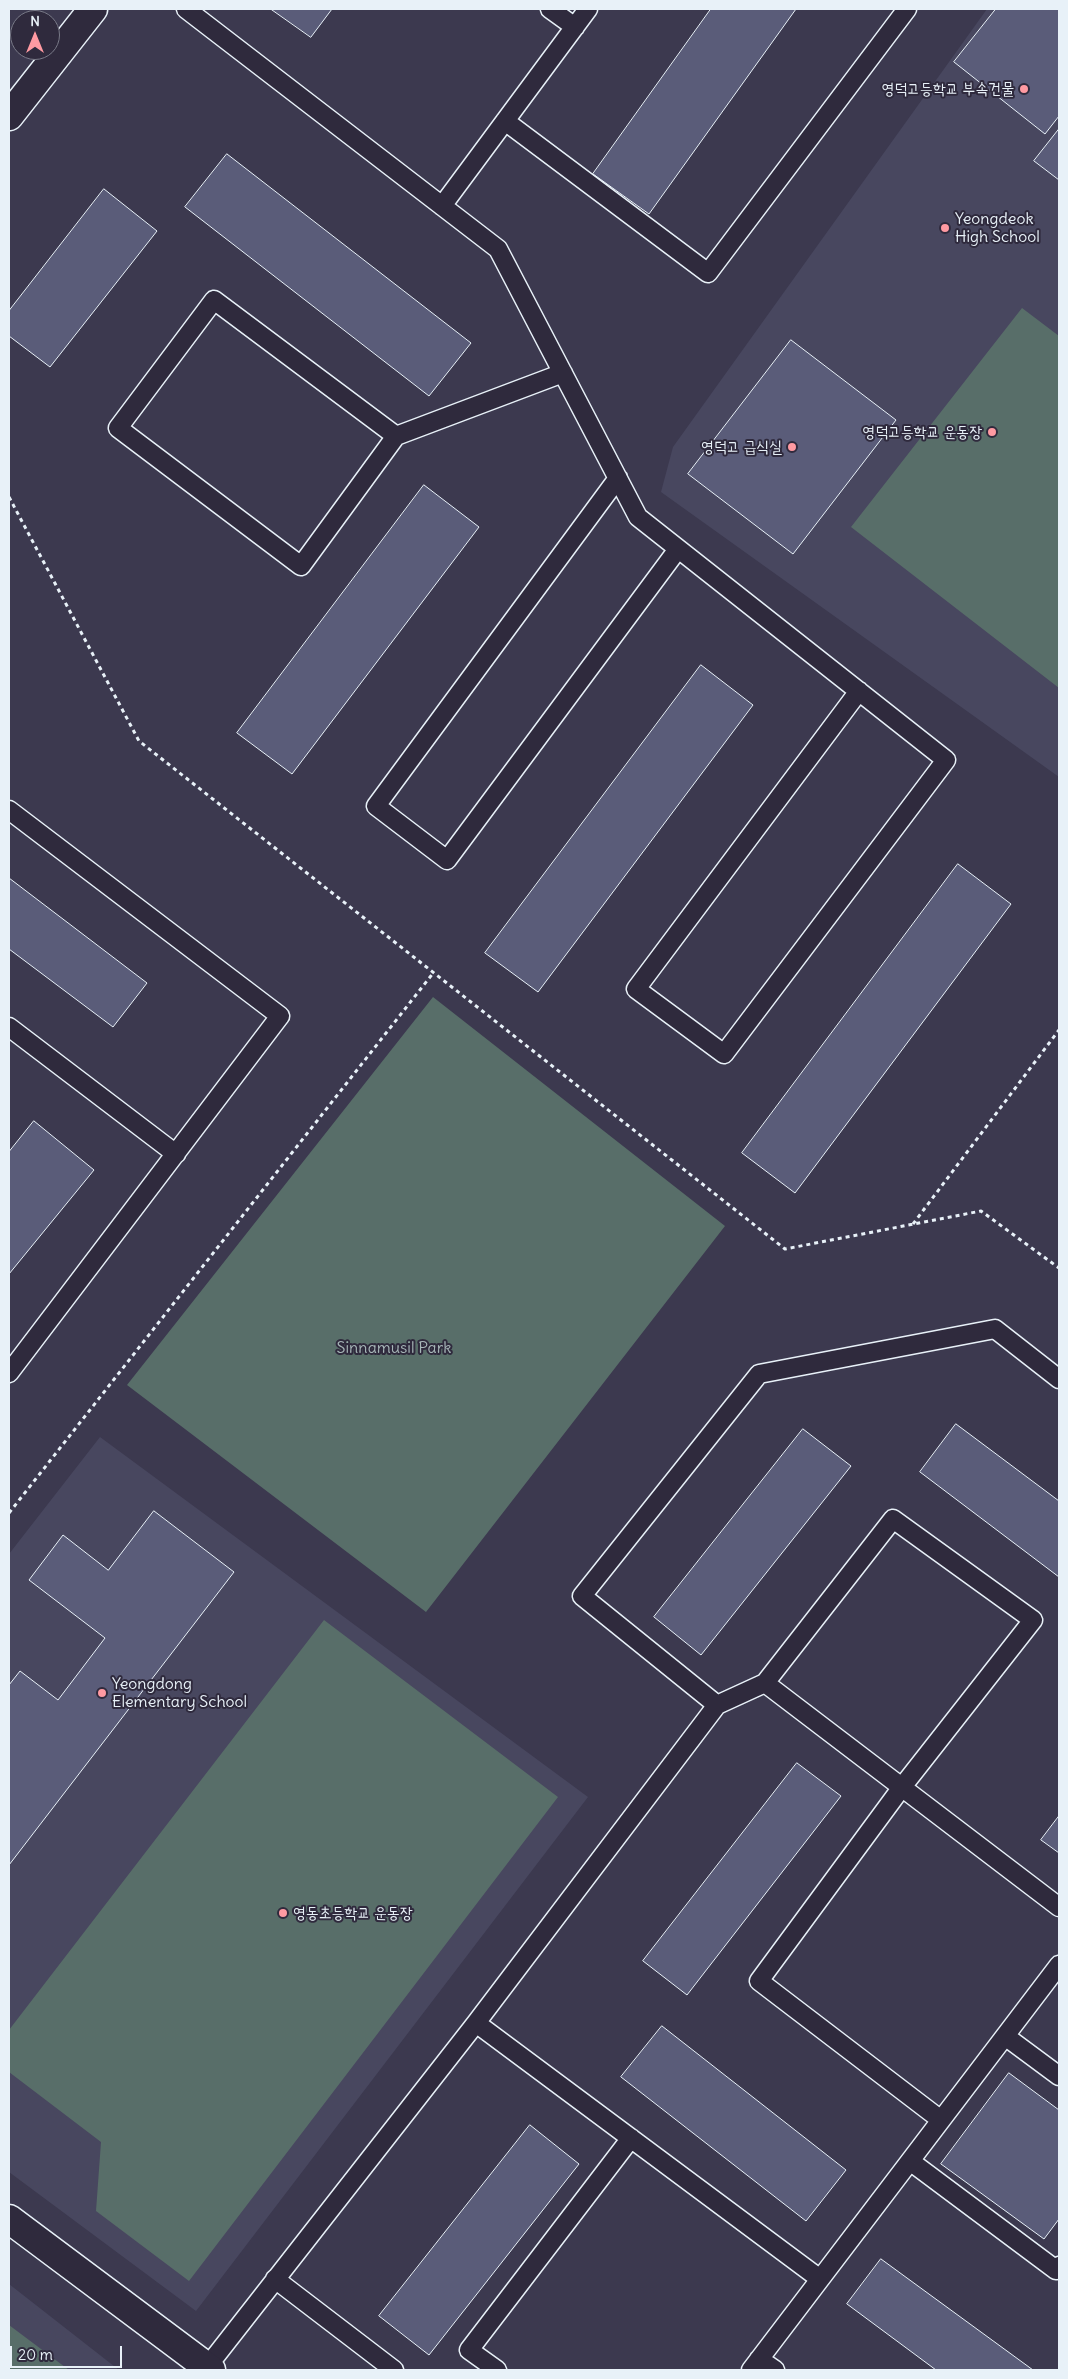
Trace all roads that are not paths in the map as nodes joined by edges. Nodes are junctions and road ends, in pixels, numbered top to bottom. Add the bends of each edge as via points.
1 (94, 9) edge
2 (186, 9) edge
3 (550, 9) edge
4 (588, 9) edge
5 (906, 9) edge
6 (575, 27) junction
7 (9, 116) edge
8 (505, 120) junction
9 (442, 206) junction
10 (563, 373) junction
11 (396, 436) junction
12 (618, 478) junction
13 (678, 549) junction
14 (859, 691) junction
15 (9, 810) edge
16 (9, 1027) edge
17 (176, 1154) junction
18 (9, 1373) edge
19 (1059, 1379) edge
20 (765, 1683) junction
21 (717, 1705) junction
22 (902, 1787) junction
23 (1059, 1907) edge
24 (1059, 1965) edge
25 (476, 2023) junction
26 (1005, 2036) junction
27 (1059, 2076) edge
28 (941, 2120) junction
29 (631, 2138) junction
30 (910, 2161) junction
31 (9, 2219) edge
32 (1059, 2266) edge
33 (275, 2279) junction
34 (820, 2279) junction
35 (755, 2364) edge
36 (209, 2369) edge
37 (394, 2370) edge
38 (497, 2370) edge
39 (775, 2370) edge

1 - 7 street
2 - 9 lane
3 - 6 lane
4 - 6 lane
5 - 8 lane via 708,273
6 - 8 lane
8 - 9 lane
9 - 10 lane via 498,249
10 - 11 lane
10 - 12 lane
11 - 11 lane via 214,300 118,428 301,566
12 - 13 lane via 638,517
12 - 13 lane via 376,806 447,860
13 - 14 lane
14 - 14 lane via 946,760 724,1054 636,989
15 - 17 lane via 280,1016
16 - 17 lane
17 - 18 lane
19 - 21 lane via 995,1329 759,1374 582,1596
20 - 21 lane
20 - 22 lane
20 - 22 lane via 893,1519 1033,1620
21 - 25 lane
22 - 23 lane
22 - 28 lane via 759,1981
24 - 26 lane
25 - 29 lane
25 - 33 lane
26 - 27 lane
26 - 28 lane
28 - 30 lane
29 - 34 lane
29 - 38 lane via 469,2350
30 - 32 lane via 1056,2270
30 - 34 lane
31 - 36 street
33 - 36 lane
33 - 37 lane
34 - 35 lane
35 - 39 lane

